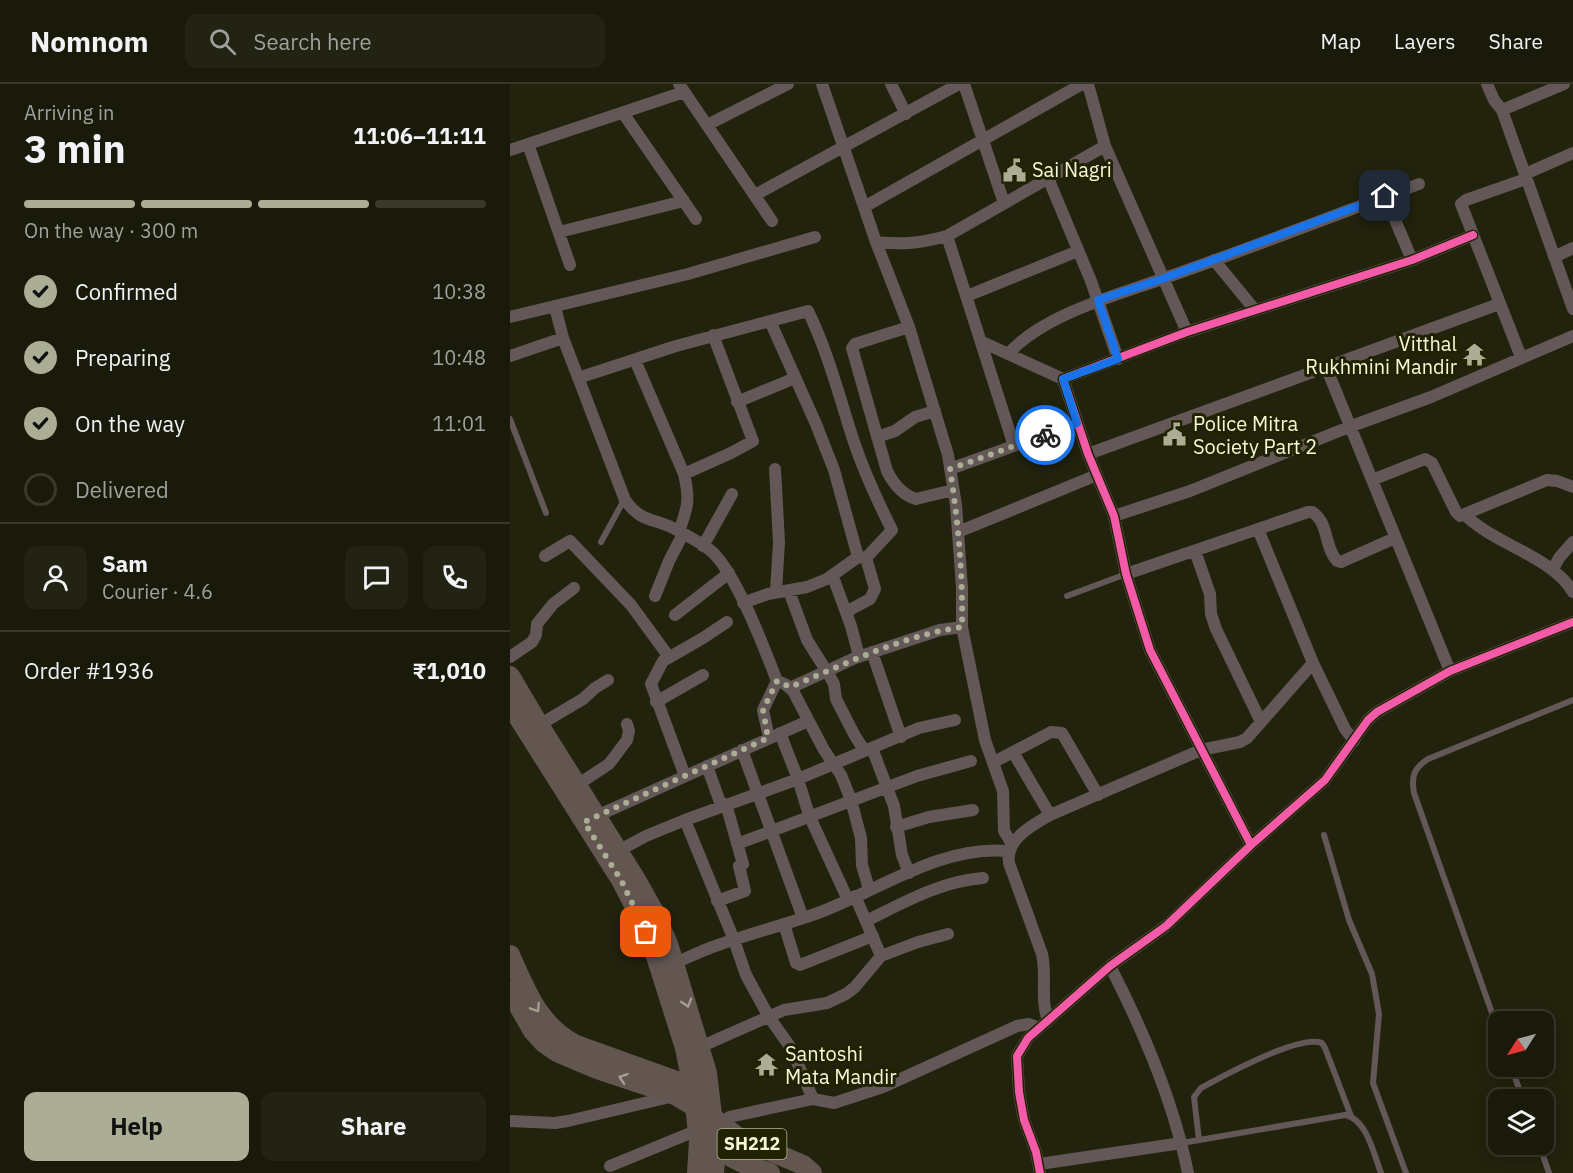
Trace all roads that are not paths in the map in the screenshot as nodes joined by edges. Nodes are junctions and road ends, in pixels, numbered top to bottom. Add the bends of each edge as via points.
1 (788, 84) edge
2 (822, 84) edge
3 (891, 84) edge
4 (959, 84) edge
5 (964, 84) edge
6 (1082, 84) edge
7 (1088, 84) edge
8 (1487, 84) edge
9 (1564, 84) edge
10 (681, 88) edge
11 (1502, 110) junction
12 (623, 112) junction
13 (906, 114) junction
14 (707, 125) junction
15 (984, 141) junction
16 (528, 144) junction
17 (1105, 146) junction
18 (843, 148) junction
19 (510, 150) edge
20 (1573, 153) edge
21 (1525, 177) junction
22 (1048, 178) junction
23 (1419, 184) dead end
24 (755, 195) junction
25 (1385, 196) junction
26 (684, 201) junction
27 (1004, 203) junction
28 (864, 207) junction
29 (696, 219) dead end
30 (772, 221) dead end
31 (559, 232) junction
32 (1473, 235) junction
33 (947, 236) junction
34 (815, 237) dead end
35 (876, 242) junction
36 (1573, 248) edge
37 (1078, 251) junction
38 (1554, 257) junction
39 (1214, 260) junction
40 (1412, 260) junction
41 (570, 265) dead end
42 (1162, 279) junction
43 (968, 296) junction
44 (1098, 300) junction
45 (1499, 304) junction
46 (555, 307) junction
47 (1573, 309) edge
48 (1255, 310) junction
49 (510, 317) edge
50 (770, 321) junction
51 (909, 327) junction
52 (1187, 332) junction
53 (713, 335) junction
54 (1573, 336) edge
55 (563, 338) junction
56 (982, 342) junction
57 (1008, 354) junction
58 (510, 356) edge
59 (1521, 357) junction
60 (1118, 359) junction
61 (635, 360) junction
62 (1326, 366) junction
63 (578, 378) junction
64 (795, 378) junction
65 (1063, 379) junction
66 (737, 402) junction
67 (935, 411) junction
68 (510, 419) edge
69 (1077, 423) junction
70 (1349, 427) junction
71 (877, 437) junction
72 (1014, 446) junction
73 (1088, 454) junction
74 (775, 469) dead end
75 (950, 469) junction
76 (684, 474) junction
77 (1097, 475) junction
78 (1372, 480) junction
79 (1573, 487) edge
80 (953, 490) junction
81 (732, 495) dead end
82 (625, 500) junction
83 (546, 513) dead end
84 (1465, 515) junction
85 (1114, 516) junction
86 (1258, 529) junction
87 (681, 532) junction
88 (958, 532) junction
89 (1395, 538) junction
90 (601, 542) dead end
91 (1573, 542) edge
92 (703, 546) junction
93 (1195, 551) junction
94 (546, 556) dead end
95 (862, 558) junction
96 (1553, 569) junction
97 (729, 573) junction
98 (1126, 574) junction
99 (833, 577) junction
100 (574, 588) dead end
101 (783, 592) junction
102 (1573, 592) edge
103 (655, 596) dead end
104 (1067, 596) dead end
105 (743, 603) junction
106 (846, 612) junction
107 (675, 615) dead end
108 (727, 622) dead end
109 (1573, 622) edge
110 (962, 627) junction
111 (872, 652) junction
112 (510, 657) edge
113 (669, 657) junction
114 (859, 657) junction
115 (1313, 663) junction
116 (827, 671) junction
117 (1450, 671) junction
118 (703, 675) dead end
119 (510, 676) edge
120 (608, 680) dead end
121 (777, 681) junction
122 (790, 687) junction
123 (1573, 700) edge
124 (656, 702) junction
125 (510, 704) edge
126 (808, 720) junction
127 (955, 720) dead end
128 (1261, 722) junction
129 (627, 724) dead end
130 (539, 725) junction
131 (774, 736) junction
132 (901, 737) junction
133 (1354, 741) junction
134 (868, 749) junction
135 (742, 750) junction
136 (1201, 750) junction
137 (1013, 752) junction
138 (971, 762) dead end
139 (994, 762) junction
140 (833, 763) junction
141 (707, 766) junction
142 (685, 776) junction
143 (798, 779) junction
144 (576, 785) junction
145 (888, 787) junction
146 (757, 793) junction
147 (1098, 795) junction
148 (851, 800) junction
149 (724, 805) junction
150 (973, 810) dead end
151 (1050, 815) junction
152 (809, 816) junction
153 (590, 819) junction
154 (685, 820) junction
155 (896, 826) junction
156 (771, 831) junction
157 (1324, 835) dead end
158 (737, 844) junction
159 (1251, 845) junction
160 (1010, 848) junction
161 (618, 851) junction
162 (909, 873) junction
163 (983, 878) dead end
164 (869, 889) junction
165 (851, 898) junction
166 (717, 901) junction
167 (803, 918) junction
168 (866, 921) junction
169 (784, 924) junction
170 (948, 934) dead end
171 (873, 936) junction
172 (734, 940) junction
173 (510, 955) edge
174 (881, 956) junction
175 (675, 963) junction
176 (1110, 966) junction
177 (510, 991) edge
178 (1491, 1011) edge
179 (515, 1015) edge
180 (769, 1017) junction
181 (1043, 1024) junction
182 (700, 1047) junction
183 (813, 1099) junction
184 (700, 1102) junction
185 (1351, 1116) junction
186 (510, 1121) edge
187 (1199, 1140) junction
188 (703, 1141) junction
189 (1182, 1143) junction
190 (1543, 1155) edge
191 (610, 1166) dead end
192 (737, 1168) edge
193 (1040, 1168) edge
194 (698, 1173) edge
195 (714, 1173) edge
196 (770, 1173) edge
197 (812, 1173) edge
198 (1188, 1173) edge
199 (1381, 1173) edge
200 (1406, 1173) edge
201 (1550, 1173) edge

1 - 14 street
2 - 18 street
3 - 13 street
4 - 13 street
5 - 15 street
6 - 15 street
7 - 17 street
8 - 11 street
9 - 11 street
10 - 12 street
10 - 14 street
11 - 21 street
12 - 16 street
12 - 26 street
13 - 18 street
14 - 24 street
15 - 27 street
15 - 28 street
16 - 19 street
16 - 31 street
17 - 22 street
17 - 42 street
18 - 24 street
18 - 28 street
20 - 21 street
21 - 32 street via 1461,204
21 - 38 street
22 - 27 street
22 - 37 street
23 - 25 street
24 - 30 street
25 - 39 street
25 - 40 street
26 - 29 street
26 - 31 street
27 - 33 street
28 - 35 street
31 - 41 street
32 - 40 street
32 - 45 street
33 - 35 street via 922,243
33 - 43 street
34 - 46 street
35 - 51 street
36 - 38 street
37 - 43 street
37 - 44 street
38 - 47 street
39 - 42 street
39 - 48 street
40 - 48 street
42 - 44 street
42 - 52 street
43 - 56 street
44 - 57 street via 1044,327
44 - 60 street
45 - 59 street
45 - 62 street
46 - 49 street
46 - 55 street
48 - 52 street
50 - 53 street
50 - 64 street
50 - 95 street via 808,311 819,334 856,447 892,530
51 - 67 street
51 - 71 street via 852,347
52 - 60 street
53 - 61 street
53 - 66 street
54 - 59 street
55 - 58 street
55 - 63 street
56 - 57 street
56 - 72 street
57 - 65 street
59 - 70 street via 1431,397
60 - 65 street
61 - 63 street
61 - 76 street
62 - 70 street
62 - 73 street
63 - 82 street
64 - 66 street
64 - 95 street via 834,470
65 - 69 street
66 - 76 street via 753,441
67 - 71 street
67 - 75 street
68 - 83 lane
69 - 72 street
69 - 73 street
70 - 78 street
70 - 85 street via 1190,491
71 - 80 street via 890,477 909,497 923,499
72 - 75 street
73 - 77 street
74 - 101 street
75 - 80 street
76 - 87 street via 688,494
77 - 85 street
77 - 88 street
78 - 84 street via 1428,460 1456,512
78 - 89 street
79 - 84 street via 1547,480
80 - 88 street
81 - 92 street
82 - 87 street via 634,512
82 - 90 lane
84 - 96 street via 1488,534
85 - 98 street
86 - 89 street via 1312,512 1321,519 1332,554 1341,562
86 - 93 street
86 - 115 street
87 - 92 street
87 - 103 street
88 - 110 street
89 - 117 street
91 - 96 street
92 - 97 street via 712,551
93 - 98 street
93 - 128 street via 1210,594 1216,629
94 - 113 street via 570,541 631,605
95 - 99 street
95 - 106 street via 875,589 870,599
96 - 102 street
97 - 105 street
97 - 107 street
98 - 104 lane
98 - 136 street via 1149,650
99 - 101 street
99 - 106 street
100 - 112 street via 553,604 537,624 535,639
101 - 105 street
101 - 116 street
105 - 121 street
106 - 114 street
108 - 113 street
109 - 117 street
110 - 111 street
110 - 139 street via 982,728
111 - 114 street
111 - 132 street
113 - 124 street via 651,684
114 - 116 street
115 - 128 street
115 - 133 street
116 - 122 street
116 - 134 street via 855,736
117 - 133 street via 1377,712
118 - 124 street
119 - 130 main road
120 - 130 street
121 - 122 street
121 - 131 street via 763,710
122 - 126 street
123 - 178 lane via 1428,759 1412,774 1414,793
124 - 142 street
125 - 153 main road
126 - 131 street
126 - 140 street
127 - 132 street via 919,728
128 - 136 street via 1240,742
129 - 144 street via 629,736 609,764
130 - 144 main road
131 - 135 street
131 - 143 street
132 - 134 street
133 - 159 street via 1325,780
134 - 140 street
134 - 145 street
135 - 141 street
135 - 146 street
136 - 147 street
136 - 159 street
137 - 139 street
137 - 147 street via 1051,732 1062,734
137 - 151 street
138 - 145 street
139 - 160 street via 1005,801 1004,831
140 - 143 street
140 - 148 street
141 - 142 street
141 - 149 street
142 - 153 street
143 - 146 street
143 - 152 street
144 - 153 main road
145 - 148 street
145 - 155 street
146 - 149 street
146 - 156 street
147 - 151 street
148 - 152 street
148 - 164 street
149 - 154 street
149 - 158 street
150 - 155 street
151 - 160 street
152 - 156 street
152 - 165 street
153 - 161 main road
153 - 184 main road via 655,953
154 - 161 street
154 - 166 street
155 - 162 street
156 - 158 street
156 - 167 street
157 - 200 lane via 1350,920 1372,974 1379,1014 1373,1083
158 - 166 street via 745,891
159 - 176 street via 1166,926
160 - 162 street via 945,859
160 - 181 street via 1009,863 1044,960
161 - 175 main road via 654,912
162 - 164 street
163 - 168 street via 938,888
164 - 165 street
165 - 167 street
165 - 168 street
166 - 172 street
167 - 169 street
168 - 171 street
169 - 171 street via 800,965
169 - 172 street
170 - 174 street
171 - 174 street
172 - 175 street
172 - 180 street via 746,975
173 -> 184 main road via 531,1000 560,1037
174 - 180 street via 846,994 827,1003 792,1008
175 -> 182 main road
176 - 181 street
176 - 189 street via 1129,1003
177 - 179 main road
184 -> 179 main road via 557,1052
180 - 182 street
180 - 183 street via 792,1048
181 - 183 street via 1017,1026 883,1088 834,1103
181 - 193 street via 1017,1056 1024,1120
182 - 184 main road
183 - 184 street
184 - 186 street via 555,1123
184 - 188 main road
184 - 188 main road
184 - 197 main road, SH212 via 731,1133 803,1165
185 - 187 lane
185 - 187 lane via 1325,1048 1312,1041 1260,1057 1201,1088 1194,1097
185 - 199 lane via 1363,1130
187 - 189 lane
188 - 191 street
188 - 192 main road, SH212
188 - 194 main road
188 - 195 main road
189 - 193 street
189 - 198 street
190 - 201 lane
192 - 196 main road, SH212

